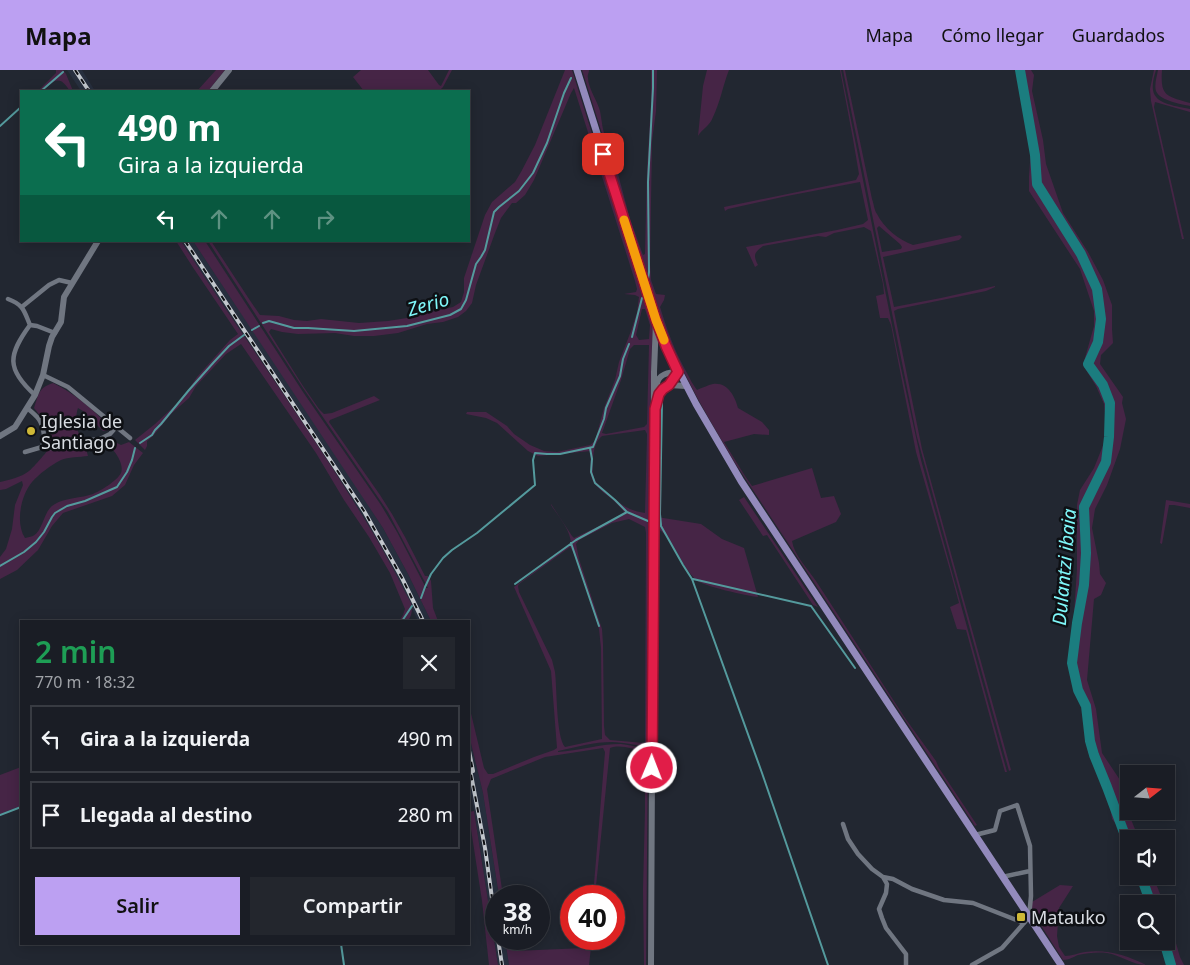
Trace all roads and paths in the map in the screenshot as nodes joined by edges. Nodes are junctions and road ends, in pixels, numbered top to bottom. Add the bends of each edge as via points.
1 (229, 70) edge
2 (577, 70) edge
3 (213, 90) edge
4 (97, 242) edge
5 (72, 283) junction
6 (8, 299) dead end
7 (22, 306) junction
8 (656, 320) junction
9 (30, 325) junction
10 (55, 333) junction
11 (678, 372) junction
12 (43, 375) junction
13 (661, 385) junction
14 (686, 386) junction
15 (35, 395) junction
16 (27, 408) junction
17 (117, 426) junction
18 (0, 436) edge
19 (130, 438) dead end
20 (42, 447) junction
21 (24, 452) dead end
22 (843, 824) dead end
23 (975, 835) junction
24 (1030, 871) junction
25 (883, 877) junction
26 (1002, 877) junction
27 (1026, 920) junction
28 (651, 965) edge
29 (906, 965) edge
30 (972, 965) edge
31 (1061, 965) edge

1 - 3 street
2 - 8 main road
4 - 5 street
5 - 7 street via 59,280
5 - 10 street via 64,297 61,322
6 - 7 street
7 - 9 street
8 - 11 main road
8 - 13 street
9 - 10 street
9 - 15 street via 15,348 12,362 25,386
10 - 12 street
11 - 13 street
11 - 13 street via 661,376 657,381
11 - 14 main road
12 - 15 street
12 - 17 street via 68,387
13 - 14 street
13 - 28 street via 655,409
14 - 23 main road via 741,481
15 - 16 street
16 - 18 street via 15,427
16 - 20 street via 43,425 45,442
17 - 19 street
17 - 20 street via 100,439
20 - 21 street
22 - 25 street via 858,854
23 - 24 street via 995,830 1000,811 1016,805 1030,846
23 - 26 main road
24 - 26 street
24 - 27 street
25 - 27 street via 944,900 973,903
25 - 29 street via 887,884 886,893 879,909 886,928 906,954
26 - 27 main road
27 - 30 street via 1002,948
27 - 31 main road

